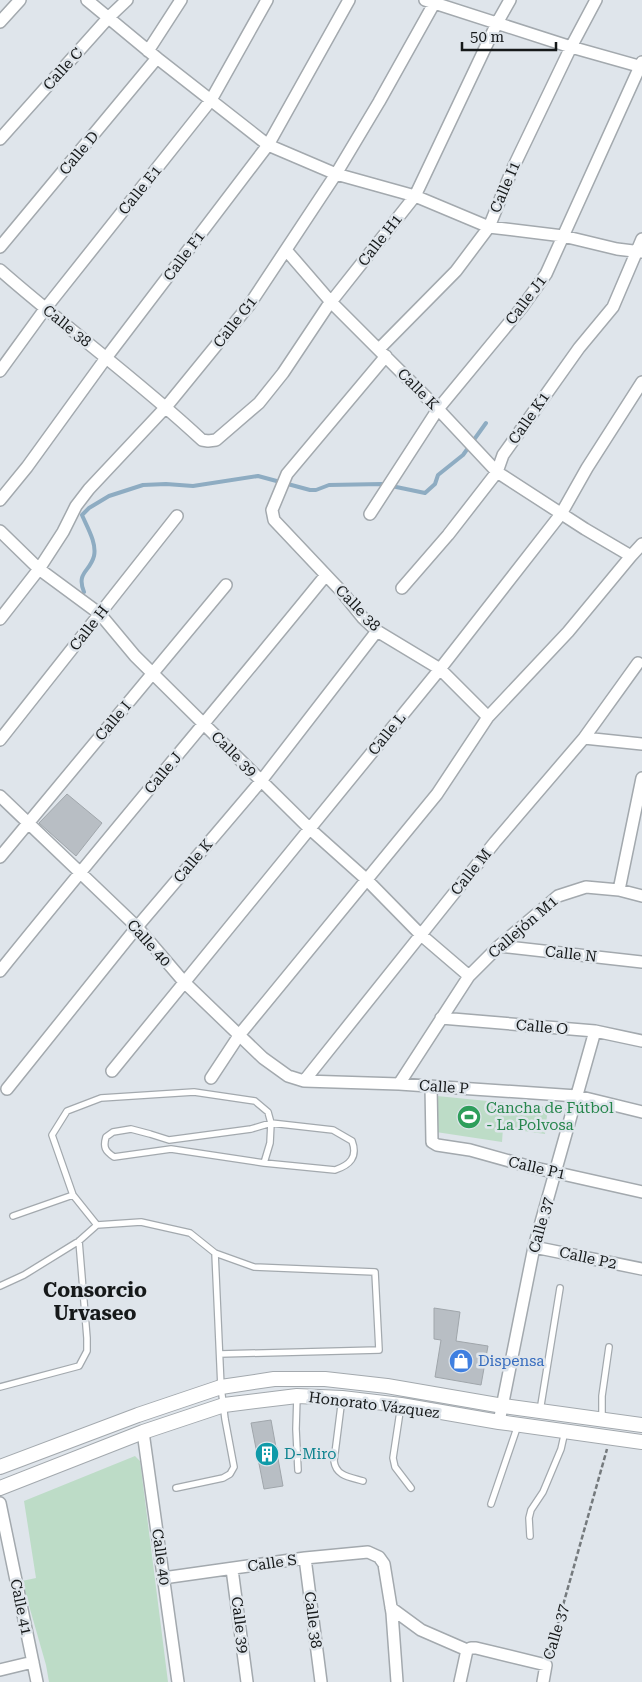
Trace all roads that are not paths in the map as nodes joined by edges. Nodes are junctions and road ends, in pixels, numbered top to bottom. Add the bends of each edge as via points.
1 (20, 0) edge
2 (87, 0) edge
3 (127, 0) edge
4 (181, 0) edge
5 (267, 0) edge
6 (348, 0) edge
7 (510, 0) edge
8 (596, 0) edge
9 (432, 1) edge
10 (110, 18) junction
11 (0, 22) edge
12 (497, 23) junction
13 (571, 47) junction
14 (153, 54) junction
15 (641, 65) edge
16 (212, 100) junction
17 (0, 139) edge
18 (268, 145) junction
19 (336, 174) junction
20 (415, 196) junction
21 (488, 227) junction
22 (563, 236) junction
23 (642, 239) edge
24 (0, 247) edge
25 (286, 250) junction
26 (639, 251) edge
27 (0, 270) edge
28 (331, 302) junction
29 (44, 309) junction
30 (382, 353) junction
31 (106, 358) junction
32 (0, 371) edge
33 (642, 382) edge
34 (166, 406) junction
35 (438, 409) junction
36 (202, 440) joint
37 (497, 472) junction
38 (287, 474) joint
39 (0, 500) edge
40 (370, 514) dead end
41 (561, 514) junction
42 (177, 516) dead end
43 (0, 531) edge
44 (642, 544) edge
45 (631, 556) junction
46 (40, 569) junction
47 (326, 575) junction
48 (226, 585) dead end
49 (402, 588) dead end
50 (100, 614) junction
51 (0, 619) edge
52 (377, 631) junction
53 (641, 661) edge
54 (440, 669) junction
55 (152, 673) junction
56 (488, 717) junction
57 (204, 724) junction
58 (584, 738) junction
59 (0, 740) edge
60 (642, 744) edge
61 (642, 778) edge
62 (261, 781) junction
63 (0, 796) edge
64 (639, 809) edge
65 (28, 823) junction
66 (310, 829) junction
67 (0, 857) edge
68 (79, 872) junction
69 (367, 880) junction
70 (619, 890) junction
71 (642, 896) edge
72 (137, 927) junction
73 (420, 934) junction
74 (499, 946) junction
75 (642, 962) edge
76 (0, 972) edge
77 (469, 976) junction
78 (184, 982) junction
79 (441, 1018) junction
80 (595, 1031) junction
81 (240, 1034) junction
82 (642, 1041) edge
83 (112, 1072) dead end
84 (211, 1078) dead end
85 (304, 1081) junction
86 (399, 1084) junction
87 (431, 1086) junction
88 (7, 1089) dead end
89 (577, 1096) junction
90 (642, 1112) edge
91 (270, 1123) junction
92 (264, 1163) junction
93 (556, 1172) junction
94 (642, 1192) edge
95 (73, 1195) junction
96 (13, 1216) dead end
97 (97, 1225) junction
98 (79, 1241) junction
99 (534, 1247) junction
100 (215, 1253) junction
101 (642, 1270) edge
102 (0, 1286) edge
103 (560, 1288) dead end
104 (609, 1347) dead end
105 (220, 1354) junction
106 (0, 1387) edge
107 (222, 1387) junction
108 (297, 1396) junction
109 (342, 1398) junction
110 (224, 1405) junction
111 (401, 1405) junction
112 (503, 1406) junction
113 (540, 1411) junction
114 (602, 1419) junction
115 (499, 1422) junction
116 (518, 1424) junction
117 (642, 1425) edge
118 (564, 1431) junction
119 (143, 1432) junction
120 (642, 1442) edge
121 (0, 1467) edge
122 (298, 1470) dead end
123 (363, 1481) dead end
124 (0, 1488) edge
125 (176, 1488) dead end
126 (411, 1488) dead end
127 (0, 1504) edge
128 (491, 1504) dead end
129 (530, 1536) dead end
130 (306, 1558) junction
131 (232, 1569) junction
132 (164, 1578) junction
133 (391, 1608) junction
134 (469, 1649) junction
135 (33, 1662) junction
136 (0, 1670) edge
137 (37, 1682) edge
138 (178, 1682) edge
139 (247, 1682) edge
140 (321, 1682) edge
141 (397, 1682) edge
142 (460, 1682) edge
143 (542, 1682) edge

1 - 11 street
2 - 10 street
3 - 10 street, Calle C
4 - 14 street, Calle D
5 - 16 street, Calle E1
6 - 18 street, Calle F1
7 - 12 street, Calle H1
8 - 13 street, Calle I1
9 - 12 street
9 - 19 street, Calle G1 via 379,102
10 - 14 street
10 - 17 street, Calle C
12 - 13 street
12 - 20 street, Calle H1
13 - 15 street
13 - 21 street, Calle I1
14 - 16 street
14 - 24 street, Calle D
15 - 22 street, Calle J1
16 - 18 street
16 - 29 street, Calle E1
18 - 19 street
18 - 31 street, Calle F1
19 - 20 street
19 - 25 street, Calle G1
20 - 21 street
20 - 28 street, Calle H1
21 - 22 street
21 - 30 street, Calle I1 via 456,271
22 - 26 street
22 - 35 street, Calle J1 via 546,274 523,306
23 - 26 street, Calle K1
25 - 28 street, Calle K
25 - 34 street, Calle G1 via 250,304
26 - 37 street, Calle K1 via 613,308 579,348 503,455
27 - 29 street, Calle 38
28 - 30 street, Calle K
28 - 36 street, Calle H1 via 284,373 259,403 216,440
29 - 31 street, Calle 38
29 - 32 street, Calle E1
30 - 35 street, Calle K
30 - 38 street, Calle I1
31 - 34 street, Calle 38
31 - 39 street, Calle F1
33 - 41 street, Calle L
34 - 36 street, Calle 38
34 - 46 street, Calle G1 via 89,489
35 - 37 street, Calle K
35 - 40 street, Calle J1
37 - 41 street, Calle K
37 - 49 street, Calle K1
38 - 47 street, Calle 38 via 272,510 274,520
41 - 45 street, Calle K
41 - 54 street, Calle L
42 - 50 street, Calle H
43 - 46 street, Calle 39
44 - 45 street
45 - 56 street via 568,632
46 - 50 street, Calle 39
46 - 51 street, Calle G1
47 - 52 street, Calle 38
47 - 57 street, Calle J
48 - 55 street, Calle I
50 - 55 street, Calle 39
50 - 59 street, Calle H
52 - 54 street, Calle 38
52 - 62 street, Calle K
53 - 58 street, Calle M
54 - 56 street, Calle 38
54 - 66 street, Calle L
55 - 57 street, Calle 39
55 - 65 street, Calle I
56 - 69 street via 437,794
57 - 62 street, Calle 39
57 - 68 street, Calle J
58 - 60 street
58 - 73 street, Calle M
61 - 64 street
62 - 66 street, Calle 39
62 - 72 street, Calle K
63 - 65 street, Calle 40
64 - 70 street
65 - 67 street, Calle I
65 - 68 street, Calle 40
66 - 69 street, Calle 39
66 - 78 street, Calle L
68 - 72 street, Calle 40
68 - 76 street, Calle J
69 - 73 street, Calle 39
69 - 81 street
70 - 71 street, Callejón M1
70 - 74 street, Callejón M1 via 586,887 558,896
72 - 78 street, Calle 40
72 - 88 street, Calle K
73 - 77 street, Calle 39
73 - 85 street, Calle M
74 - 75 street, Calle N
74 - 77 street, Callejón M1
77 - 79 street, Callejón M1
78 - 81 street, Calle 40
78 - 83 street, Calle L
79 - 80 street, Calle O
79 - 86 street, Callejón M1
80 - 82 street, Calle O
80 - 89 street, Calle 37
81 - 84 street
81 - 85 street, Calle 40 via 263,1058 288,1076
85 - 86 street, Calle P
86 - 87 street, Calle P
87 - 89 street, Calle P
87 - 93 street, Calle P1 via 432,1142
89 - 90 street, Calle P
89 - 93 street, Calle 37
91 - 92 lane via 270,1143
91 - 92 lane via 333,1130 352,1141 355,1149 346,1167 335,1170
91 - 92 lane via 251,1129 169,1140 131,1129 113,1132 106,1137 104,1145 114,1157 171,1149
91 - 95 lane via 268,1112 255,1102 194,1092 102,1098 66,1111 52,1135
93 - 94 street, Calle P1
93 - 99 street, Calle 37
95 - 96 lane
95 - 97 lane
97 - 98 lane
97 - 100 lane via 141,1222 190,1233
98 - 102 lane
98 - 106 lane via 88,1338 87,1351 79,1366
99 - 101 street, Calle P2
99 - 112 street, Calle 37
100 - 105 lane
100 - 105 lane via 254,1267 375,1272 379,1350
103 - 113 lane
104 - 114 lane
105 - 107 lane
107 - 110 lane
107 - 112 street, Honorato Vázquez via 274,1379 324,1379
107 - 121 street, Honorato Vázquez via 138,1414
108 - 109 street, Honorato Vázquez
108 - 110 street, Honorato Vázquez
108 - 122 lane
109 - 111 street, Honorato Vázquez
109 - 123 lane via 335,1468 341,1474
110 - 119 street, Honorato Vázquez
110 - 125 lane via 234,1467 230,1474
111 - 115 street, Honorato Vázquez
111 - 126 lane via 395,1467
112 - 113 street, Honorato Vázquez
112 - 115 street, Calle 37
113 - 114 street, Honorato Vázquez
114 - 117 street, Honorato Vázquez
115 - 116 street, Honorato Vázquez
116 - 118 street, Honorato Vázquez
116 - 128 lane
118 - 120 street, Honorato Vázquez
118 - 129 lane via 554,1466 531,1510
119 - 124 street, Honorato Vázquez
119 - 132 street, Calle 40
127 - 135 street, Calle 41
130 - 131 street, Calle S
130 - 133 street, Calle S via 368,1552 379,1557 384,1564
130 - 140 street, Calle 38
131 - 132 street, Calle S
131 - 139 street, Calle 39
132 - 138 street, Calle 40
133 - 134 street via 421,1630
133 - 141 street
134 - 142 street
134 - 143 street, Calle 37 via 546,1665
135 - 136 street
135 - 137 street, Calle 41

